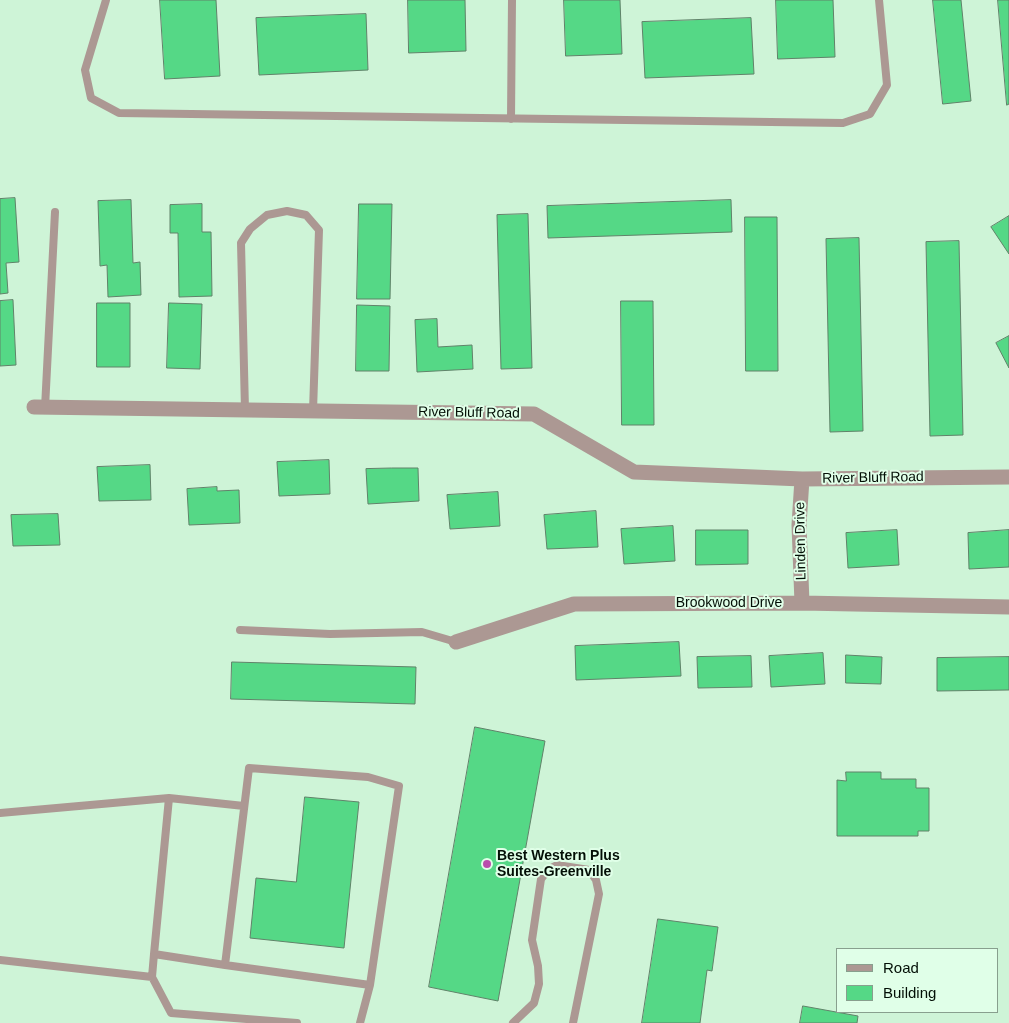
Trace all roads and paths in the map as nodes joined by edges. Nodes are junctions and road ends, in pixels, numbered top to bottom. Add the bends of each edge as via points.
1 (106, 0) edge
2 (512, 0) edge
3 (879, 0) edge
4 (511, 119) junction
5 (55, 212) dead end
6 (40, 407) joint
7 (246, 410) junction
8 (313, 411) junction
9 (1009, 477) edge
10 (802, 479) junction
11 (802, 603) junction
12 (1009, 607) edge
13 (240, 630) dead end
14 (456, 642) joint
15 (169, 798) junction
16 (244, 806) junction
17 (0, 813) edge
18 (154, 954) junction
19 (0, 960) edge
20 (225, 965) junction
21 (152, 977) junction
22 (370, 985) junction
23 (298, 1023) edge
24 (360, 1023) edge
25 (514, 1023) edge
26 (573, 1023) edge

1 - 4 lane via 85,70 91,98 119,114
2 - 4 lane
3 - 4 lane via 887,85 870,114 843,123
5 - 6 lane
6 - 7 street, River Bluff Road
7 - 8 street, River Bluff Road
7 - 8 lane via 241,243 250,228 267,215 287,211 306,215 319,230
8 - 10 street, River Bluff Road via 534,414 634,472
9 - 10 street, River Bluff Road
10 - 11 street, Linden Drive via 799,525
11 - 12 street, Brookwood Drive
11 - 14 street, Brookwood Drive via 574,604
13 - 14 lane via 330,634 422,632
15 - 16 lane
15 - 17 lane
15 - 18 lane
16 - 20 lane
16 - 22 lane via 249,768 368,777 400,786
18 - 20 lane
18 - 21 lane
19 - 21 lane
20 - 22 lane
21 - 23 lane via 172,1013
22 - 24 lane
25 - 26 lane via 534,1003 539,984 532,940 541,879 557,865 589,870 596,880 598,894

